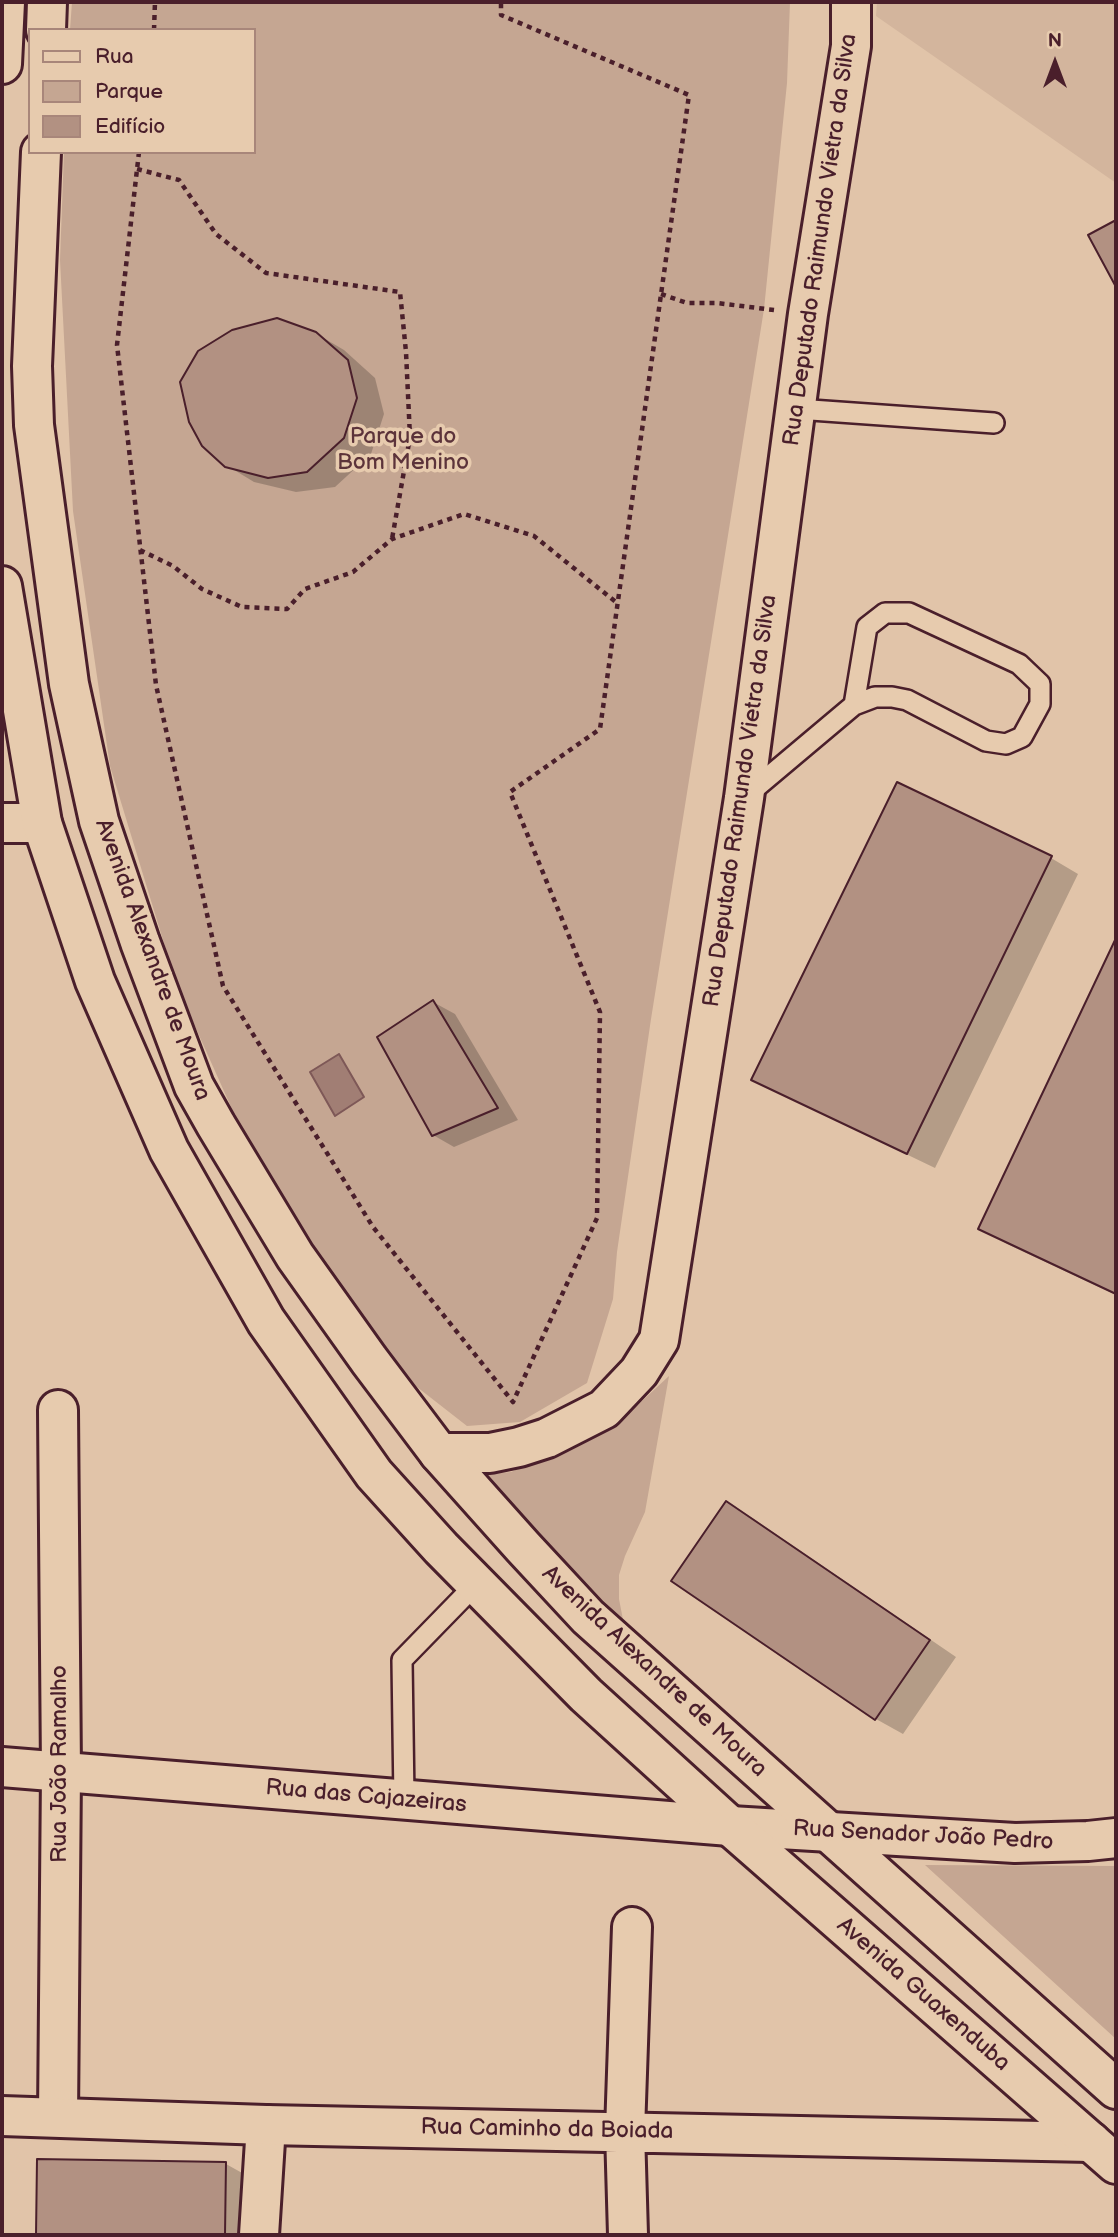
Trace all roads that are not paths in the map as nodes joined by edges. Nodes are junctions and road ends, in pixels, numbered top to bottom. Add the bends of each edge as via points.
1 (5, 2) edge
2 (47, 2) edge
3 (852, 2) edge
4 (46, 28) edge
5 (2, 64) edge
6 (41, 154) edge
7 (797, 409) junction
8 (994, 423) dead end
9 (2, 586) edge
10 (12, 655) junction
11 (69, 684) junction
12 (854, 705) junction
13 (744, 798) junction
14 (2, 823) edge
15 (42, 823) junction
16 (194, 1086) junction
17 (58, 1410) dead end
18 (439, 1453) junction
19 (476, 1584) junction
20 (730, 1744) junction
21 (2, 1768) edge
22 (61, 1772) junction
23 (404, 1800) junction
24 (730, 1826) junction
25 (828, 1832) junction
26 (1116, 1838) edge
27 (632, 1927) dead end
28 (1116, 2089) edge
29 (2, 2116) edge
30 (58, 2117) junction
31 (265, 2125) junction
32 (625, 2131) junction
33 (1108, 2147) edge
34 (259, 2235) edge
35 (628, 2235) edge

1 - 5 main road
2 - 4 main road
3 - 7 main road, Rua Deputado Raimundo Vietra da Silva via 851,46
6 - 11 main road, Avenida Alexandre de Moura via 32,366 34,425
7 - 8 lane
7 - 13 main road, Rua Deputado Raimundo Vietra da Silva
9 - 10 main road
10 - 11 main road via 36,683 60,688
10 - 15 main road
11 - 16 main road, Avenida Alexandre de Moura via 99,821
12 - 12 lane via 875,696 907,699 986,741 1006,744 1022,737 1040,704 1040,684 1019,664 909,612 885,613 867,627
12 - 13 lane
13 - 18 main road, Rua Deputado Raimundo Vietra da Silva via 659,1340 639,1372 604,1409 519,1447
14 - 15 main road
15 - 16 main road via 67,823 85,835 148,1013
15 - 19 main road via 95,981 169,1150 265,1321 374,1474
16 - 18 main road, Avenida Alexandre de Moura via 295,1256
17 - 22 main road, Rua João Ramalho
18 - 20 main road, Avenida Alexandre de Moura via 588,1616
19 - 23 lane via 402,1660
19 - 24 main road via 586,1695
20 - 24 main road via 742,1777
20 - 25 main road, Avenida Alexandre de Moura
21 - 22 main road, Rua das Cajazeiras
22 - 23 main road, Rua das Cajazeiras
22 - 30 main road, Rua João Ramalho
23 - 24 main road, Rua das Cajazeiras
24 - 25 main road, Rua Senador João Pedro
24 - 33 main road, Avenida Guaxenduba
25 - 26 main road, Rua Senador João Pedro via 1014,1843
25 - 28 main road
27 - 32 main road
29 - 30 main road, Rua Caminho da Boiada
30 - 31 main road, Rua Caminho da Boiada
31 - 32 main road, Rua Caminho da Boiada
31 - 34 main road
32 - 33 main road, Rua Caminho da Boiada
32 - 35 main road

